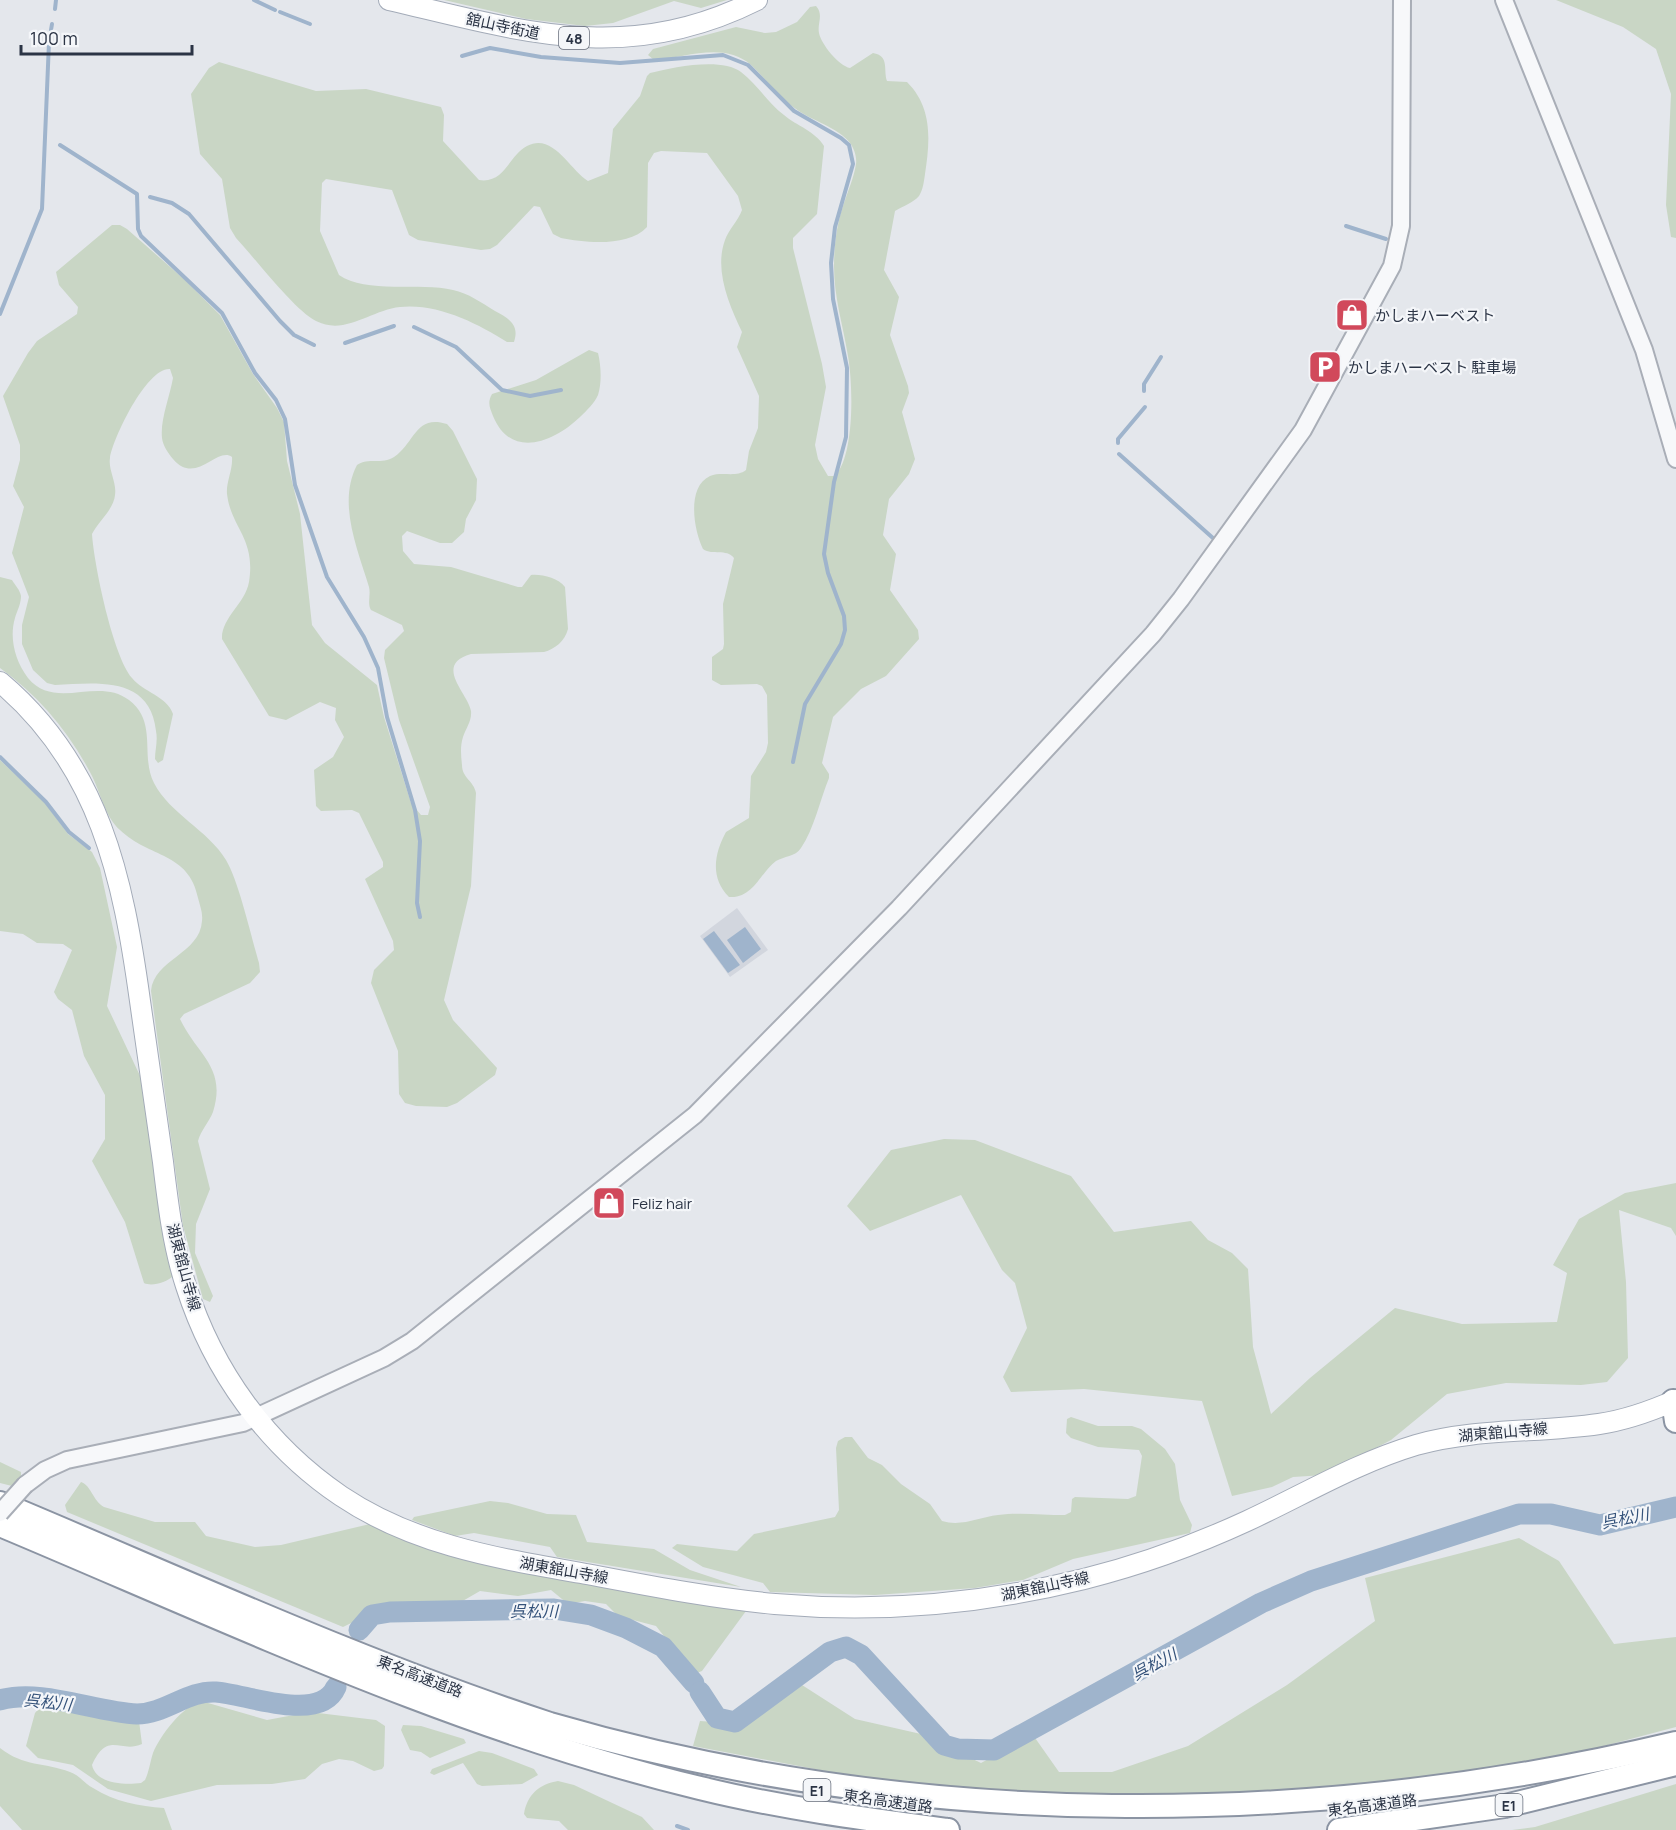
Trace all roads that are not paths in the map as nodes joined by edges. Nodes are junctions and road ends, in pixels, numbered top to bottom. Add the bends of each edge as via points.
1 (389, 0) edge
2 (757, 0) edge
3 (1402, 0) edge
4 (1504, 0) edge
5 (1676, 459) edge
6 (0, 682) edge
7 (1675, 1407) edge
8 (255, 1418) junction
9 (0, 1503) edge
10 (0, 1513) edge
11 (0, 1525) edge
12 (1676, 1743) edge
13 (1676, 1764) edge
14 (948, 1830) edge
15 (1339, 1830) edge

1 - 2 main road, 舘山寺街道 / 48 via 524,32 605,39 686,27
3 - 8 street via 1401,226 1395,259 1306,425 1173,610 899,908 687,1123 403,1347
4 - 5 street via 1644,350
6 - 8 main road, 湖東舘山寺線 via 34,714 63,750 86,790 106,838 131,936 177,1256 205,1336
7 - 8 main road, 湖東舘山寺線 via 1605,1423 1480,1432 1413,1446 1360,1466 1198,1542 1077,1581 977,1599 850,1608 723,1598 442,1545 389,1523 340,1495 295,1459
8 - 10 street, bridge via 220,1429 67,1460 26,1485
9 - 12 highway, 東名高速道路 / E1 via 332,1642 549,1724 704,1768 855,1797 1052,1818 1243,1817 1406,1801 1501,1785
11 - 14 highway, 東名高速道路 / E1 via 315,1657 544,1743 711,1791 852,1818
13 - 15 highway, 東名高速道路 / E1 via 1504,1806

